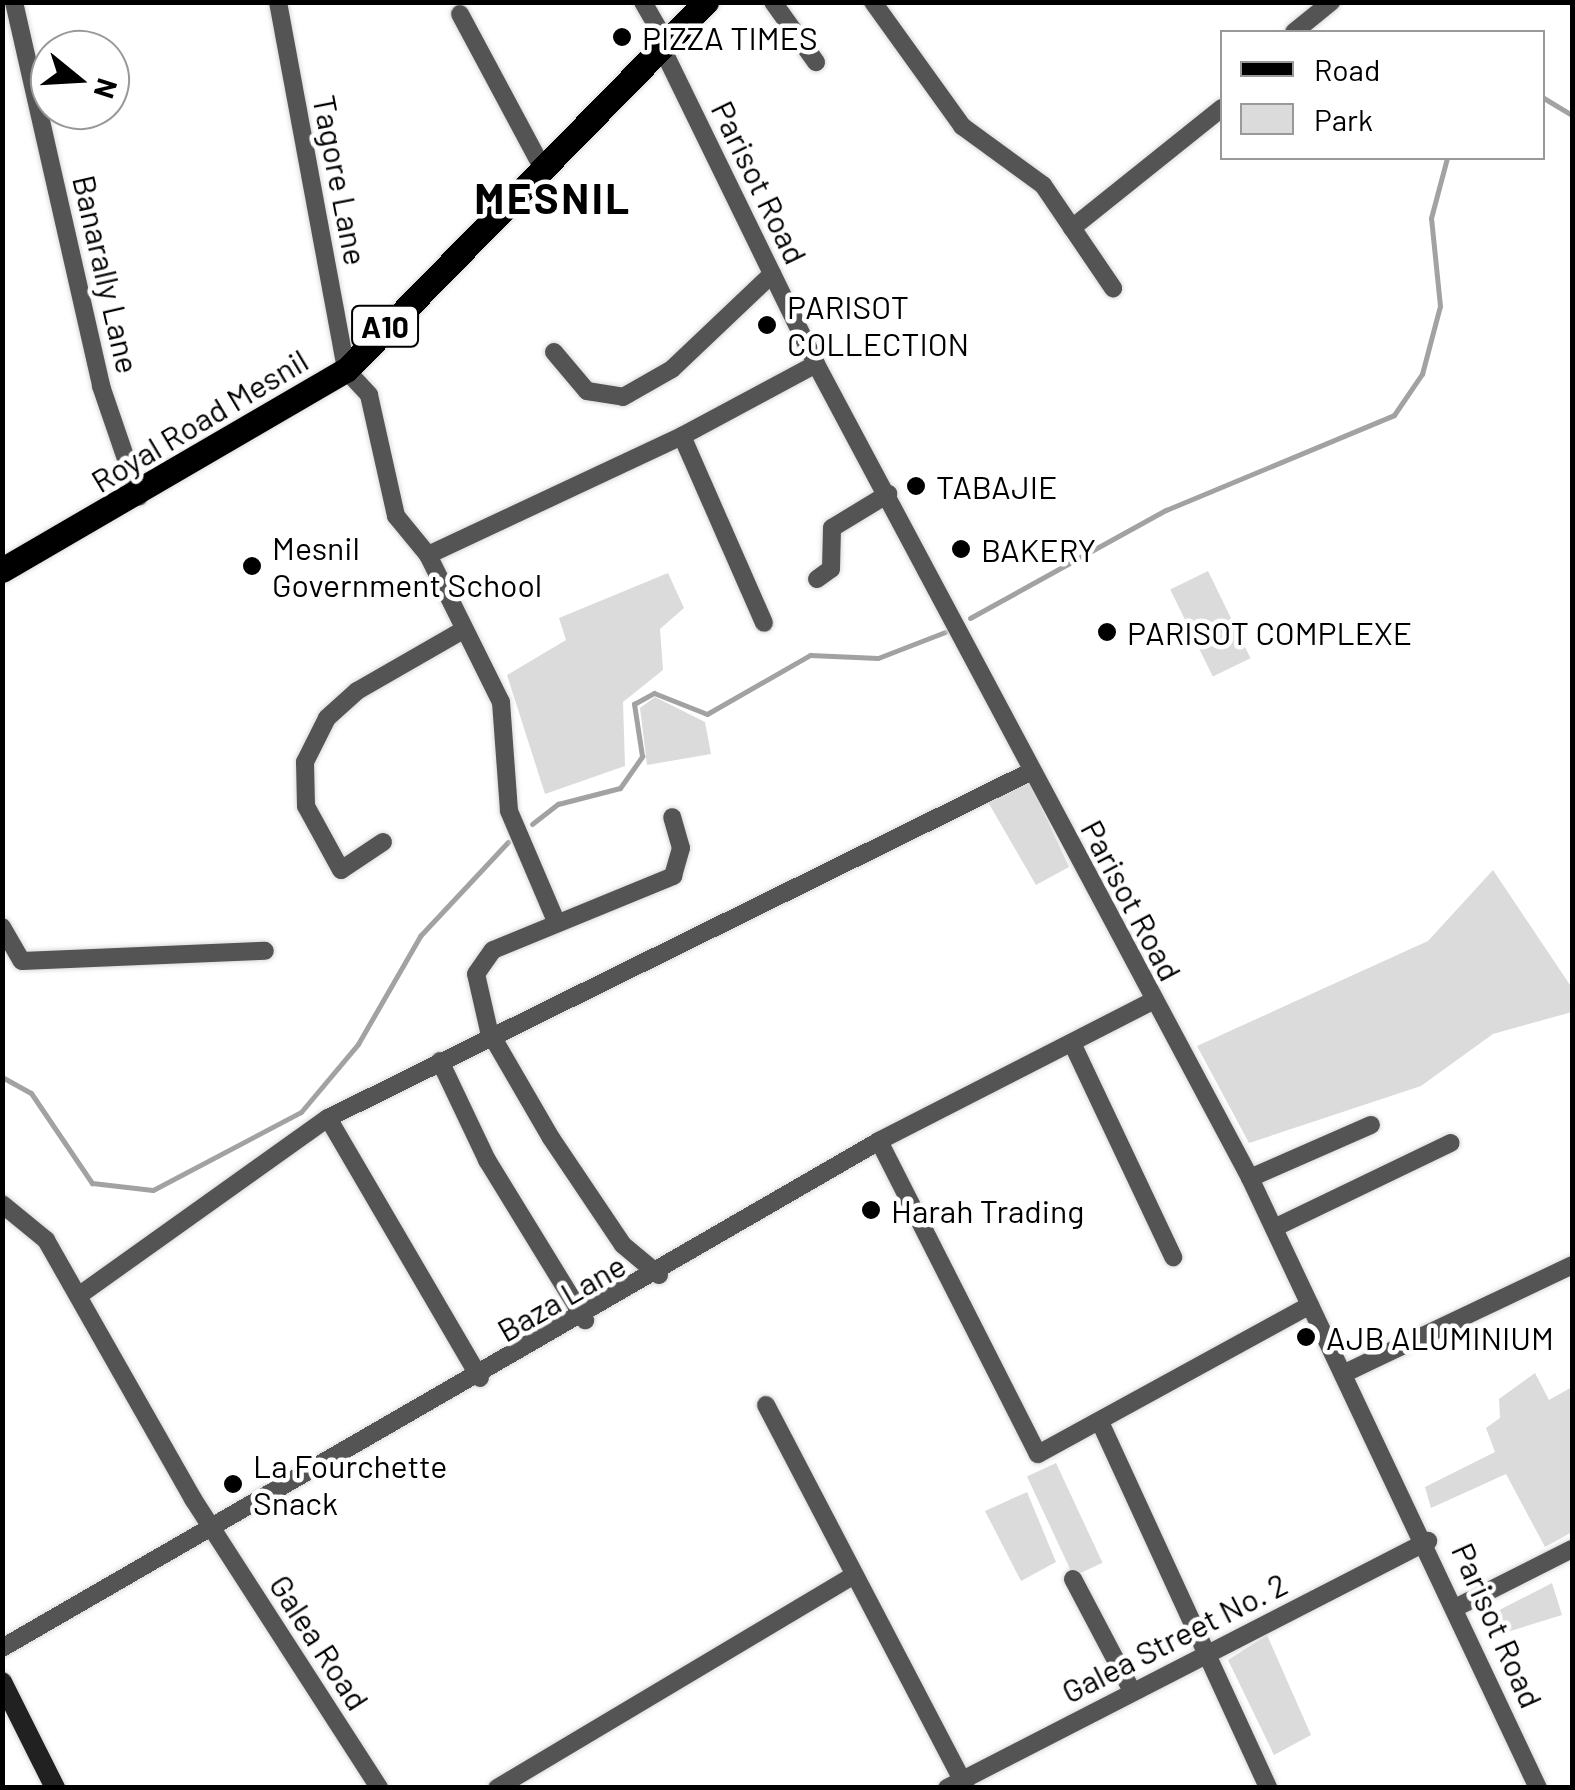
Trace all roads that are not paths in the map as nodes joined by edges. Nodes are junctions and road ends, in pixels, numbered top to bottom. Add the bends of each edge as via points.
1 (14, 2) edge
2 (278, 2) edge
3 (643, 2) edge
4 (706, 2) edge
5 (773, 2) edge
6 (872, 2) edge
7 (1331, 2) edge
8 (460, 14) dead end
9 (1296, 30) edge
10 (664, 44) junction
11 (816, 62) dead end
12 (1220, 110) edge
13 (541, 165) junction
14 (1072, 228) junction
15 (772, 274) junction
16 (1113, 288) dead end
17 (554, 352) dead end
18 (816, 364) junction
19 (346, 370) junction
20 (682, 436) junction
21 (888, 494) junction
22 (139, 498) junction
23 (428, 555) junction
24 (2, 570) edge
25 (817, 580) dead end
26 (764, 623) dead end
27 (463, 630) junction
28 (1030, 772) junction
29 (672, 816) dead end
30 (383, 842) dead end
31 (554, 920) junction
32 (2, 927) edge
33 (265, 951) dead end
34 (1152, 1001) junction
35 (489, 1032) junction
36 (1072, 1043) junction
37 (440, 1061) junction
38 (328, 1118) junction
39 (1370, 1125) dead end
40 (879, 1142) junction
41 (1451, 1143) dead end
42 (1250, 1178) junction
43 (2, 1204) edge
44 (1274, 1228) junction
45 (1174, 1257) dead end
46 (1572, 1266) edge
47 (659, 1275) junction
48 (80, 1294) junction
49 (1310, 1305) junction
50 (585, 1319) junction
51 (1345, 1373) junction
52 (480, 1378) junction
53 (766, 1405) dead end
54 (1100, 1422) junction
55 (212, 1530) junction
56 (1428, 1541) junction
57 (1572, 1549) edge
58 (854, 1575) junction
59 (1073, 1578) dead end
60 (1455, 1608) junction
61 (2, 1648) edge
62 (1205, 1654) junction
63 (2, 1682) edge
64 (1132, 1691) junction
65 (958, 1785) edge
66 (54, 1788) edge
67 (379, 1788) edge
68 (497, 1788) edge
69 (1268, 1788) edge
70 (1538, 1788) edge

1 - 22 street, Banarally Lane via 101,386
2 - 19 street, Tagore Lane
3 - 10 street, Parisot Road
4 - 10 main road, Royal Road Mesnil / A10
5 - 11 street
6 - 14 street via 962,126 1044,185
7 - 9 street
8 - 13 street
10 - 13 main road, Royal Road Mesnil / A10
10 - 15 street, Parisot Road
12 - 14 street
13 - 19 main road, Royal Road Mesnil / A10
14 - 16 street
15 - 17 street via 672,369 622,397 587,391
15 - 18 street, Parisot Road
18 - 20 street
18 - 21 street, Parisot Road
19 - 22 main road, Royal Road Mesnil / A10
19 - 23 street via 369,395 396,516
20 - 23 street
20 - 26 street
21 - 25 street via 832,528 831,569
21 - 28 street, Parisot Road
22 - 24 main road, Royal Road Mesnil / A10
23 - 27 street
27 - 30 street via 356,691 327,718 305,762 306,806 341,870
27 - 31 street via 501,702 509,810
28 - 34 street, Parisot Road
28 - 35 street
29 - 31 street via 681,848 673,876 638,896
31 - 35 street via 494,950 476,974
32 - 33 street via 22,961
34 - 36 street, Baza Lane
34 - 42 street, Parisot Road
35 - 37 street
35 - 47 street via 587,1196
36 - 40 street, Baza Lane
36 - 45 street
37 - 38 street
37 - 50 street via 486,1160
38 - 48 street
38 - 52 street
39 - 42 street
40 - 47 street, Baza Lane
40 - 54 street via 1038,1454
41 - 44 street
42 - 44 street, Parisot Road
43 - 48 street, Galea Road via 46,1240
44 - 49 street, Parisot Road
46 - 51 street
47 - 50 street, Baza Lane
48 - 55 street, Galea Road
49 - 51 street, Parisot Road
49 - 54 street
50 - 52 street, Baza Lane
51 - 56 street, Parisot Road
52 - 55 street, Baza Lane
53 - 58 street
54 - 62 street
55 - 61 street, Baza Lane
55 - 67 street, Galea Road
56 - 60 street, Parisot Road
56 - 62 street, Galea Street No. 2
57 - 60 street
58 - 65 street
58 - 68 street
59 - 64 street
60 - 70 street, Parisot Road
62 - 64 street, Galea Street No. 2
62 - 69 street
63 - 66 street
64 - 65 street, Galea Street No. 2

